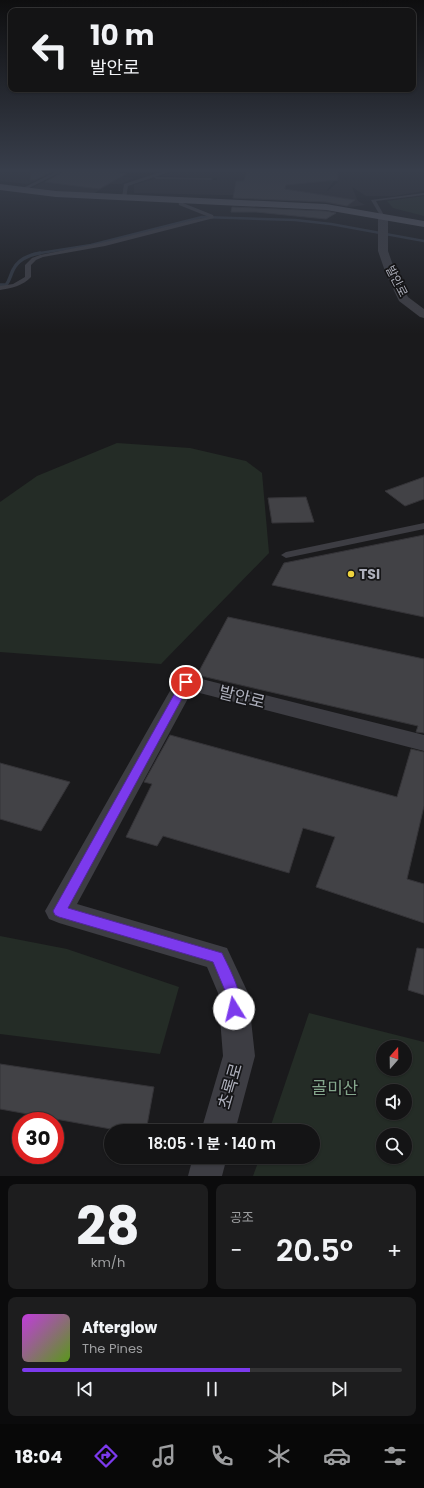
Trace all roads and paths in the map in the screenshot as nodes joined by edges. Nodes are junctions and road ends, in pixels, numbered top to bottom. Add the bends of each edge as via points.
1 (182, 224) edge
2 (383, 224) edge
3 (0, 288) edge
4 (424, 314) edge
5 (424, 526) edge
6 (286, 555) dead end
7 (424, 743) edge
8 (233, 993) joint
9 (220, 1124) edge
10 (208, 1164) edge
11 (205, 1176) edge

1 - 3 lane via 105,244 42,256 28,265 28,277 24,281
2 - 4 street, 발안로 via 383,251 391,274 403,299
5 - 6 lane
7 - 8 street, 발안로 via 186,682 59,911 217,957
8 - 9 street, 초록로 via 239,1056
10 - 11 street

